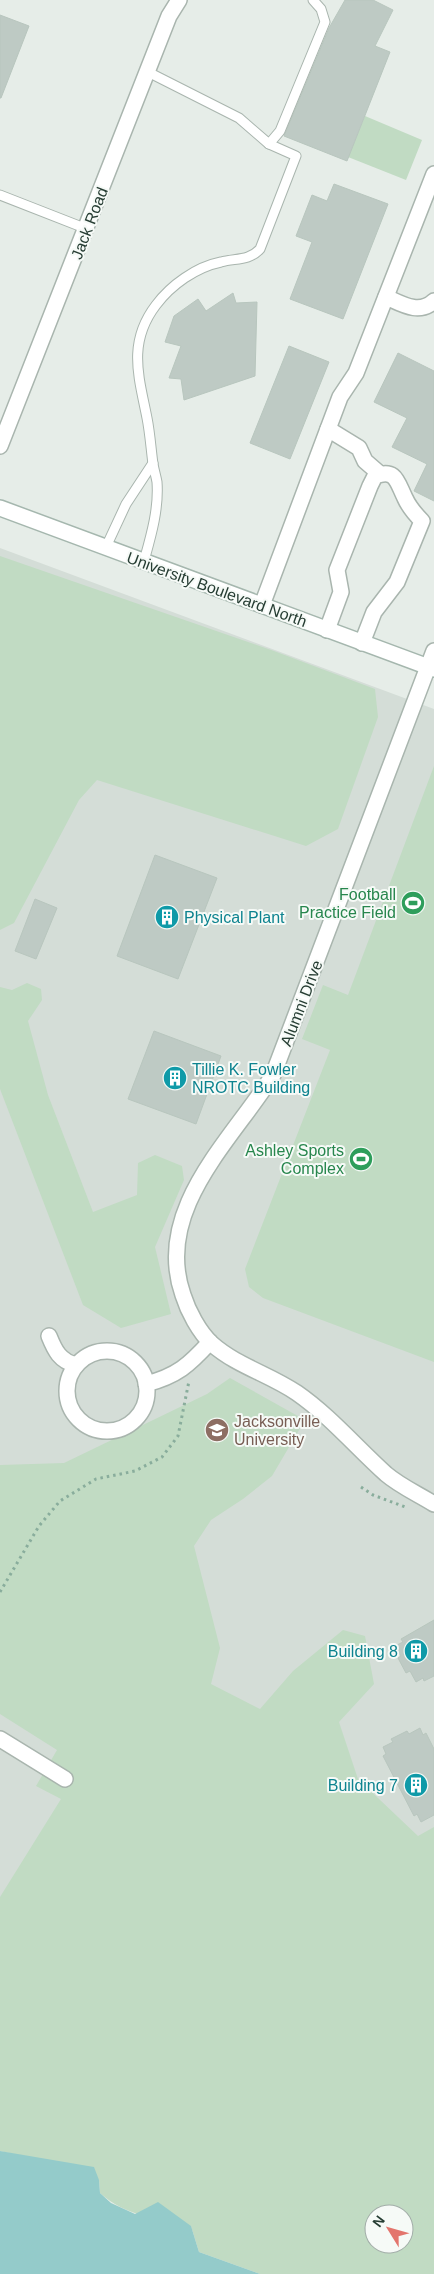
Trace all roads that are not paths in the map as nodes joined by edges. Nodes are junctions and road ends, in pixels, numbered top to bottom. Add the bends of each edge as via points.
1 (179, 0) edge
2 (314, 0) edge
3 (148, 72) junction
4 (269, 144) junction
5 (434, 174) edge
6 (0, 195) edge
7 (428, 208) edge
8 (87, 229) junction
9 (386, 297) junction
10 (434, 301) edge
11 (328, 430) junction
12 (0, 446) edge
13 (153, 463) junction
14 (380, 474) junction
15 (0, 508) edge
16 (106, 547) junction
17 (144, 561) junction
18 (262, 605) junction
19 (327, 630) junction
20 (362, 643) junction
21 (434, 651) edge
22 (430, 668) edge
23 (49, 1336) dead end
24 (210, 1342) junction
25 (76, 1365) junction
26 (146, 1384) junction
27 (434, 1504) edge
28 (0, 1740) edge
29 (65, 1779) dead end

1 - 3 street, Jack Road via 169,16
2 - 4 lane via 325,22 280,131
3 - 4 lane via 239,118
3 - 8 street, Jack Road
4 - 13 lane via 296,156 260,249 247,258 197,270 176,285 156,306 143,328 137,354 138,380 149,426
5 - 7 street
6 - 8 lane
7 - 9 street
8 - 12 street, Jack Road
9 - 10 street via 416,309
9 - 11 street via 356,373 340,398
11 - 14 street via 359,448 366,461
11 - 18 street
13 - 16 lane via 126,504
13 - 17 lane via 157,483 155,510
14 - 19 street via 375,476 370,486 337,570 341,592
14 - 20 street via 394,476 422,521 397,582 374,612
15 - 16 street, University Boulevard North
16 - 17 street, University Boulevard North
17 - 18 street, University Boulevard North
18 - 19 street, University Boulevard North
19 - 20 street, University Boulevard North
20 - 22 street, University Boulevard North
21 - 22 street, Alumni Drive
22 - 24 street, Alumni Drive via 273,1075 209,1162 181,1223 176,1266 180,1286 186,1305
23 - 25 street via 58,1355 67,1363
24 - 26 street via 182,1370
24 - 27 street, Alumni Drive via 229,1358 296,1392 327,1416 388,1475
25 - 26 street via 98,1352 124,1354 134,1361
25 - 26 street via 67,1390 69,1403 75,1415 96,1429 116,1429 134,1420 142,1410
28 - 29 street

